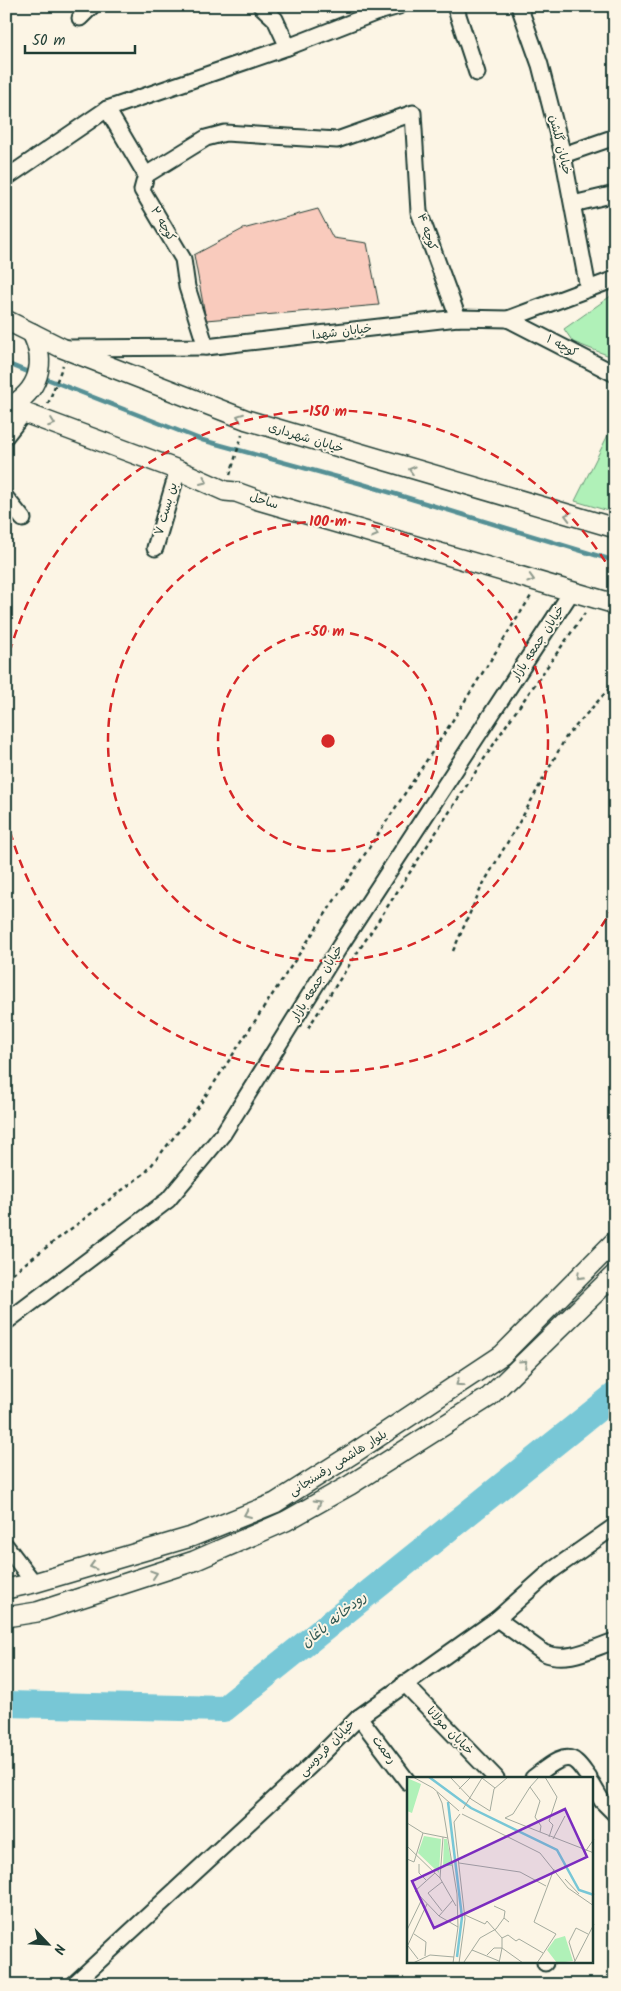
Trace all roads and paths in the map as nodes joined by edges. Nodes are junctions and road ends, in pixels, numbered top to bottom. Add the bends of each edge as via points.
1 (92, 6) edge
2 (261, 6) edge
3 (399, 6) edge
4 (455, 6) edge
5 (518, 6) edge
6 (373, 10) edge
7 (80, 18) dead end
8 (288, 47) junction
9 (478, 73) dead end
10 (106, 109) junction
11 (615, 137) edge
12 (563, 155) junction
13 (146, 176) junction
14 (6, 178) edge
15 (615, 194) edge
16 (573, 204) junction
17 (615, 279) edge
18 (588, 288) junction
19 (458, 318) junction
20 (508, 319) junction
21 (6, 320) edge
22 (32, 332) junction
23 (206, 347) junction
24 (65, 349) junction
25 (615, 374) edge
26 (13, 409) edge
27 (43, 420) junction
28 (247, 420) junction
29 (6, 436) edge
30 (178, 470) junction
31 (225, 491) junction
32 (6, 498) edge
33 (23, 519) dead end
34 (615, 528) edge
35 (155, 548) dead end
36 (540, 582) junction
37 (572, 591) junction
38 (615, 604) edge
39 (615, 682) edge
40 (453, 951) dead end
41 (615, 1241) edge
42 (615, 1274) edge
43 (6, 1278) edge
44 (6, 1322) edge
45 (275, 1503) junction
46 (286, 1521) junction
47 (615, 1526) edge
48 (6, 1546) edge
49 (34, 1583) junction
50 (6, 1588) edge
51 (6, 1617) edge
52 (497, 1619) junction
53 (615, 1641) edge
54 (404, 1683) junction
55 (359, 1717) junction
56 (495, 1777) edge
57 (534, 1777) edge
58 (588, 1777) edge
59 (407, 1781) edge
60 (594, 1787) edge
61 (615, 1814) edge
62 (73, 1985) edge

1 - 7 street
2 - 8 street via 275,19
3 - 6 street
4 - 9 street
5 - 12 street, خیابان گلشن via 540,65
6 - 8 street
8 - 10 street
10 - 13 street, کوچه ۲
10 - 14 street
11 - 12 street
12 - 16 street, خیابان گلشن
13 - 19 street, کوچه ۴ via 206,138 224,133 337,140 412,113 419,212
13 - 23 street, کوچه ۲ via 142,190 183,259 187,287
15 - 16 street
16 - 18 street, خیابان گلشن
17 - 18 street, خیابان شهدا
18 - 20 street, خیابان شهدا
19 - 20 street, خیابان شهدا
19 - 23 street, خیابان شهدا
20 - 25 street, کوچه ۱
21 - 22 main road, خیابان شهرداری
22 - 24 main road, خیابان شهرداری
22 - 26 main road via 40,353 38,375
23 - 24 street, خیابان شهدا
24 - 27 path
28 -> 24 main road, خیابان شهرداری
26 - 27 main road, ساحل
26 - 29 street
27 -> 30 main road, ساحل
28 - 31 path
34 -> 28 main road, خیابان شهرداری
30 -> 31 main road, ساحل
30 - 35 street, بن بست ۷
31 -> 36 main road, ساحل
32 - 33 street
36 - 37 main road, ساحل
36 - 43 path via 201,1103 146,1172
37 - 38 main road, ساحل
37 - 44 street, خیابان جمعه بازار via 340,946 223,1134 168,1200
39 - 40 path via 566,737 482,886
41 -> 45 main road, بلوار هاشمی رفسنجانی via 502,1355
46 -> 42 main road, بلوار هاشمی رفسنجانی via 489,1397
45 - 46 main road
45 -> 49 main road, بلوار هاشمی رفسنجانی via 191,1537
51 -> 46 main road, بلوار هاشمی رفسنجانی via 37,1612 194,1561
47 - 52 street, خیابان فردوسی via 551,1571
48 - 49 street
49 - 50 main road, بلوار هاشمی رفسنجانی
52 - 53 street via 552,1656 570,1656
52 - 54 street, خیابان فردوسی
54 - 55 street, خیابان فردوسی
54 - 56 street, خیابان مولانا
55 - 59 street, رحمت
55 - 62 street, خیابان فردوسی
57 - 58 street via 557,1762 571,1758
60 - 61 street

